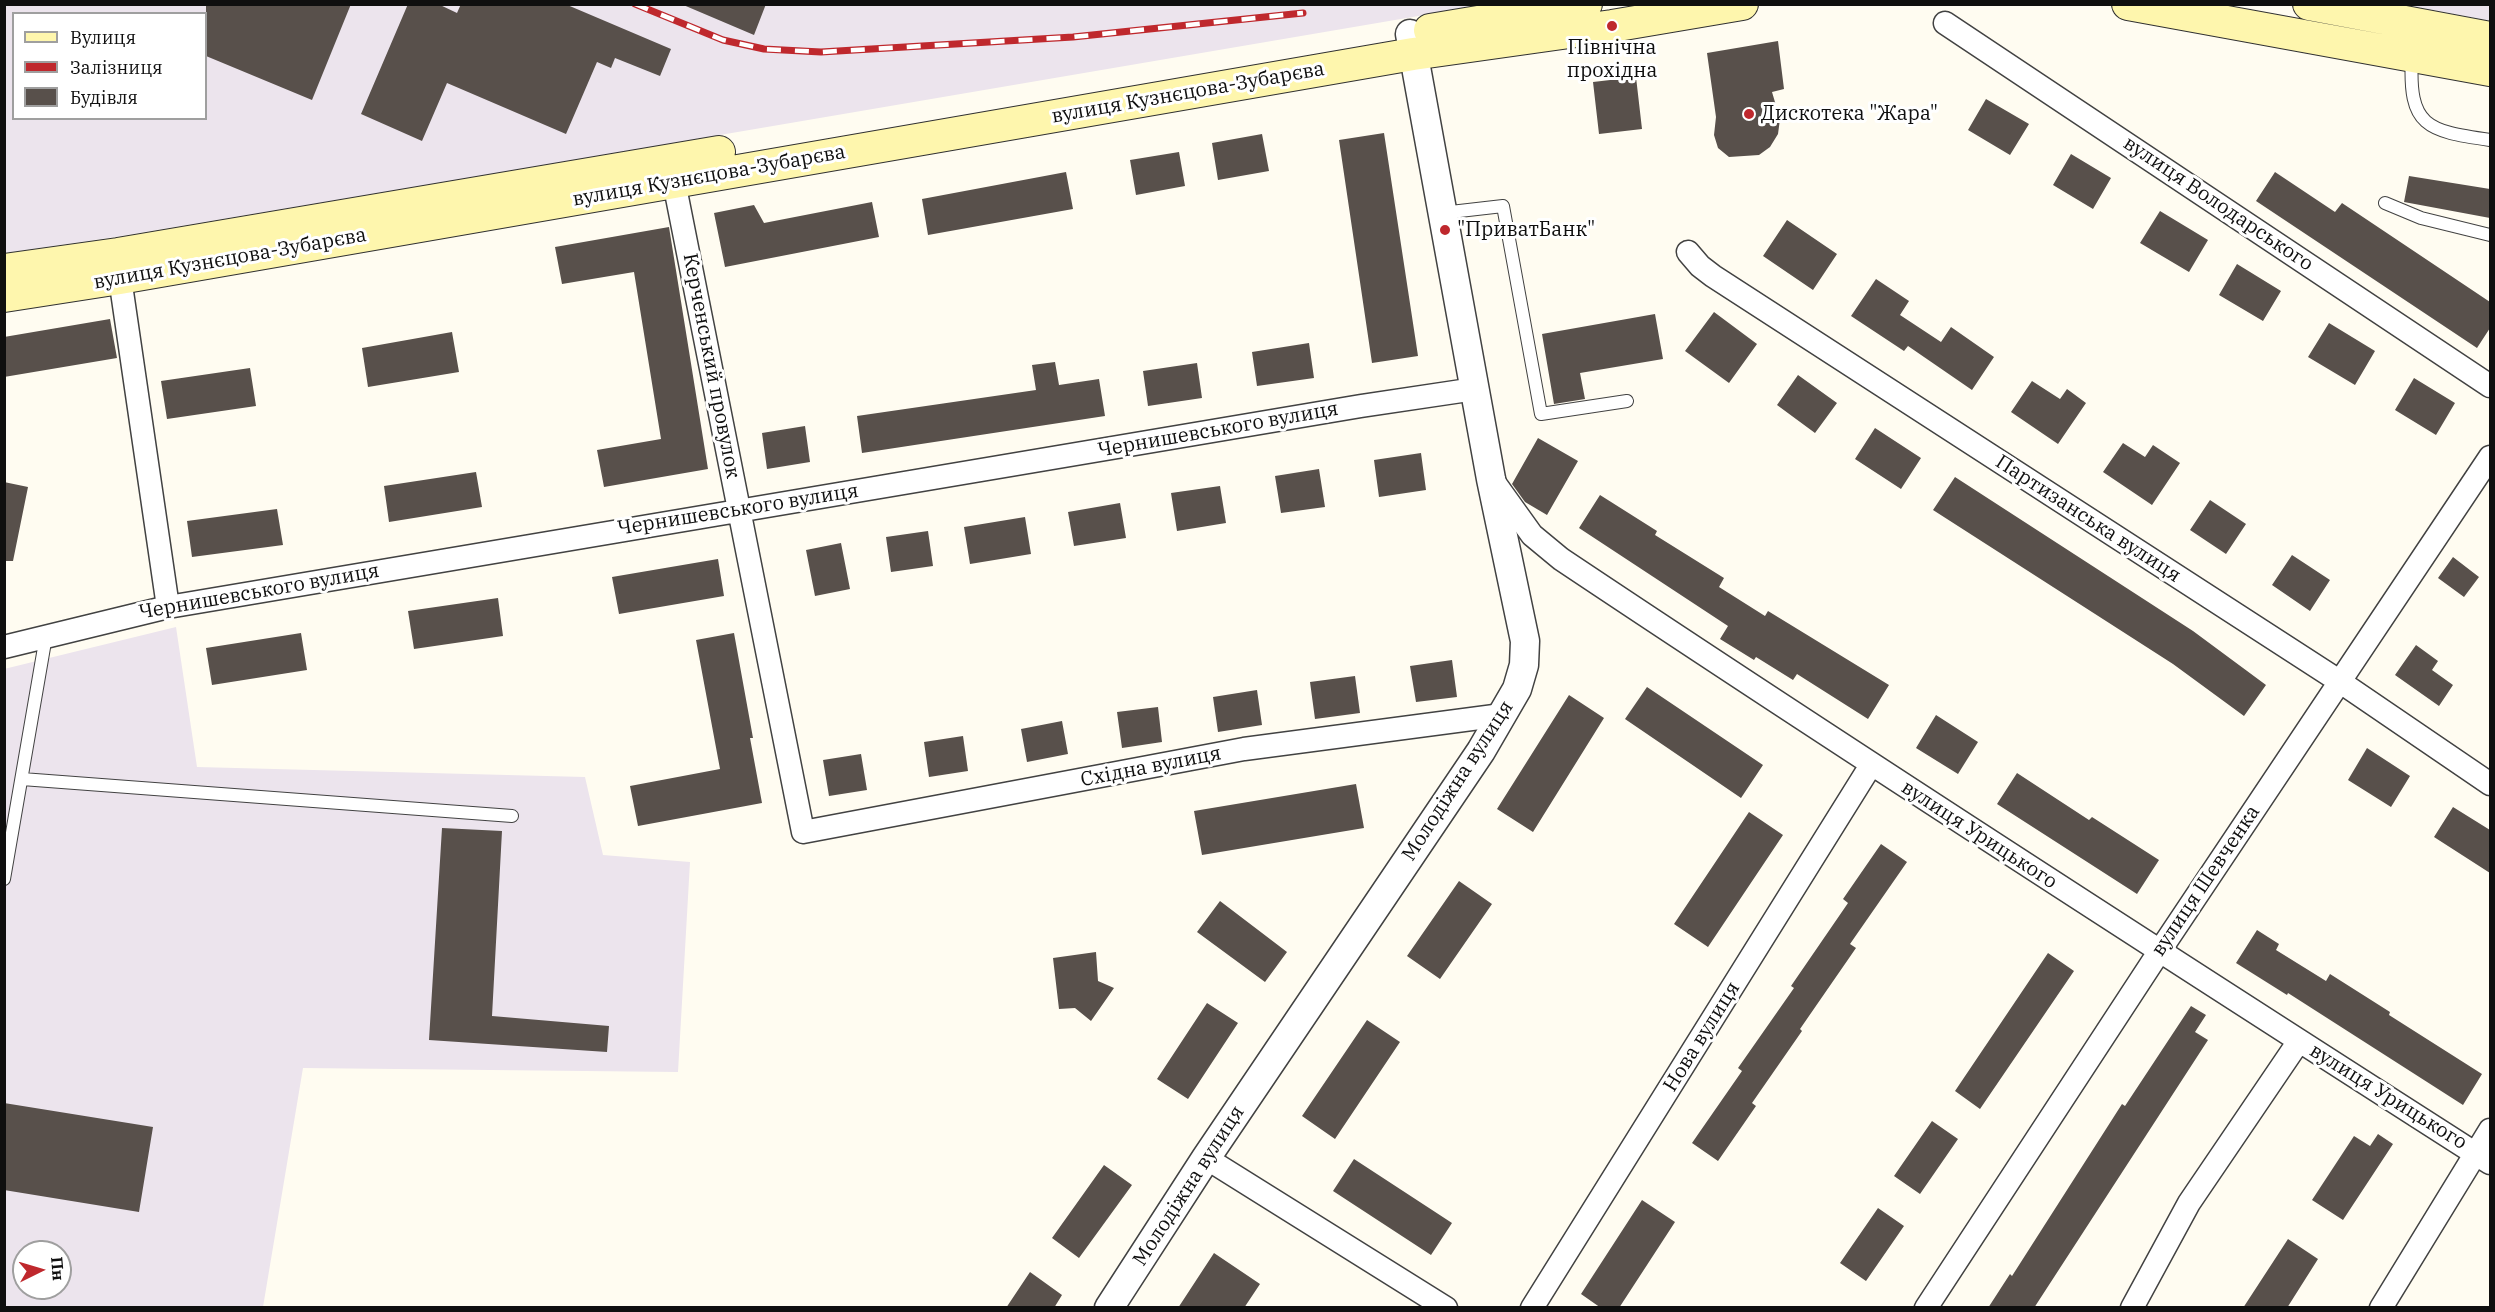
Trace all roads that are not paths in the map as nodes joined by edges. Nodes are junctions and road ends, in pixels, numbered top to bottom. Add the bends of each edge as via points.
1 (1586, 4) edge
2 (1742, 4) edge
3 (2128, 4) edge
4 (2309, 4) edge
5 (1945, 23) dead end
6 (2490, 38) edge
7 (1411, 44) junction
8 (2412, 56) junction
9 (2490, 70) edge
10 (2490, 140) edge
11 (674, 182) junction
12 (2385, 203) dead end
13 (1442, 213) junction
14 (2490, 235) edge
15 (1688, 252) dead end
16 (4, 270) edge
17 (120, 278) junction
18 (4, 296) edge
19 (2490, 386) edge
20 (1475, 389) junction
21 (1627, 401) dead end
22 (2490, 457) edge
23 (1491, 479) junction
24 (739, 510) junction
25 (168, 607) junction
26 (46, 636) junction
27 (4, 647) edge
28 (2339, 681) junction
29 (1502, 715) junction
30 (1871, 765) junction
31 (22, 778) junction
32 (2490, 784) edge
33 (512, 816) dead end
34 (803, 832) joint
35 (4, 879) edge
36 (2158, 952) junction
37 (2299, 1041) junction
38 (2490, 1130) edge
39 (1206, 1158) junction
40 (2483, 1158) edge
41 (2385, 1306) edge
42 (1110, 1308) edge
43 (1446, 1308) edge
44 (1532, 1308) edge
45 (1926, 1308) edge
46 (2132, 1308) edge

1 - 7 main road
2 - 7 main road via 1612,26
3 - 8 main road
4 - 6 main road
5 - 19 street, вулиця Володарського
7 - 11 main road, вулиця Кузнєцова-Зубарєва
7 - 13 street, Молодіжна вулиця
7 - 16 main road, вулиця Кузнєцова-Зубарєва
8 - 9 main road
8 - 10 lane via 2410,82 2421,118 2433,128 2451,134
11 - 17 main road, вулиця Кузнєцова-Зубарєва
11 - 24 street, Керченський провулок
12 - 14 lane via 2421,218
13 - 20 street, Молодіжна вулиця
13 - 21 lane via 1503,206 1541,414
15 - 28 street, Партизанська вулиця via 1713,276
17 - 18 main road, вулиця Кузнєцова-Зубарєва
17 - 25 street
20 - 23 street, Молодіжна вулиця
20 - 24 street, Чернишевського вулиця
22 - 28 street, вулиця Шевченка
23 - 29 street, Молодіжна вулиця via 1525,640 1524,665 1517,689
23 - 30 street, вулиця Урицького via 1532,535 1561,560
24 - 25 street, Чернишевського вулиця
24 - 34 street, Керченський провулок
25 - 26 street, Чернишевського вулиця
26 - 27 street, Чернишевського вулиця
26 - 31 lane
28 - 32 street, Партизанська вулиця
28 - 36 street, вулиця Шевченка
29 - 34 street, Східна вулиця via 1244,749
29 - 39 street, Молодіжна вулиця
30 - 36 street, вулиця Урицького
30 - 44 street, Нова вулиця
31 - 33 lane
31 - 35 lane
36 - 37 street, вулиця Урицького
36 - 45 street, вулиця Шевченка
37 - 40 street, вулиця Урицького
37 - 46 street via 2189,1203
38 - 40 street
39 - 42 street, Молодіжна вулиця
39 - 43 street
40 - 41 street

